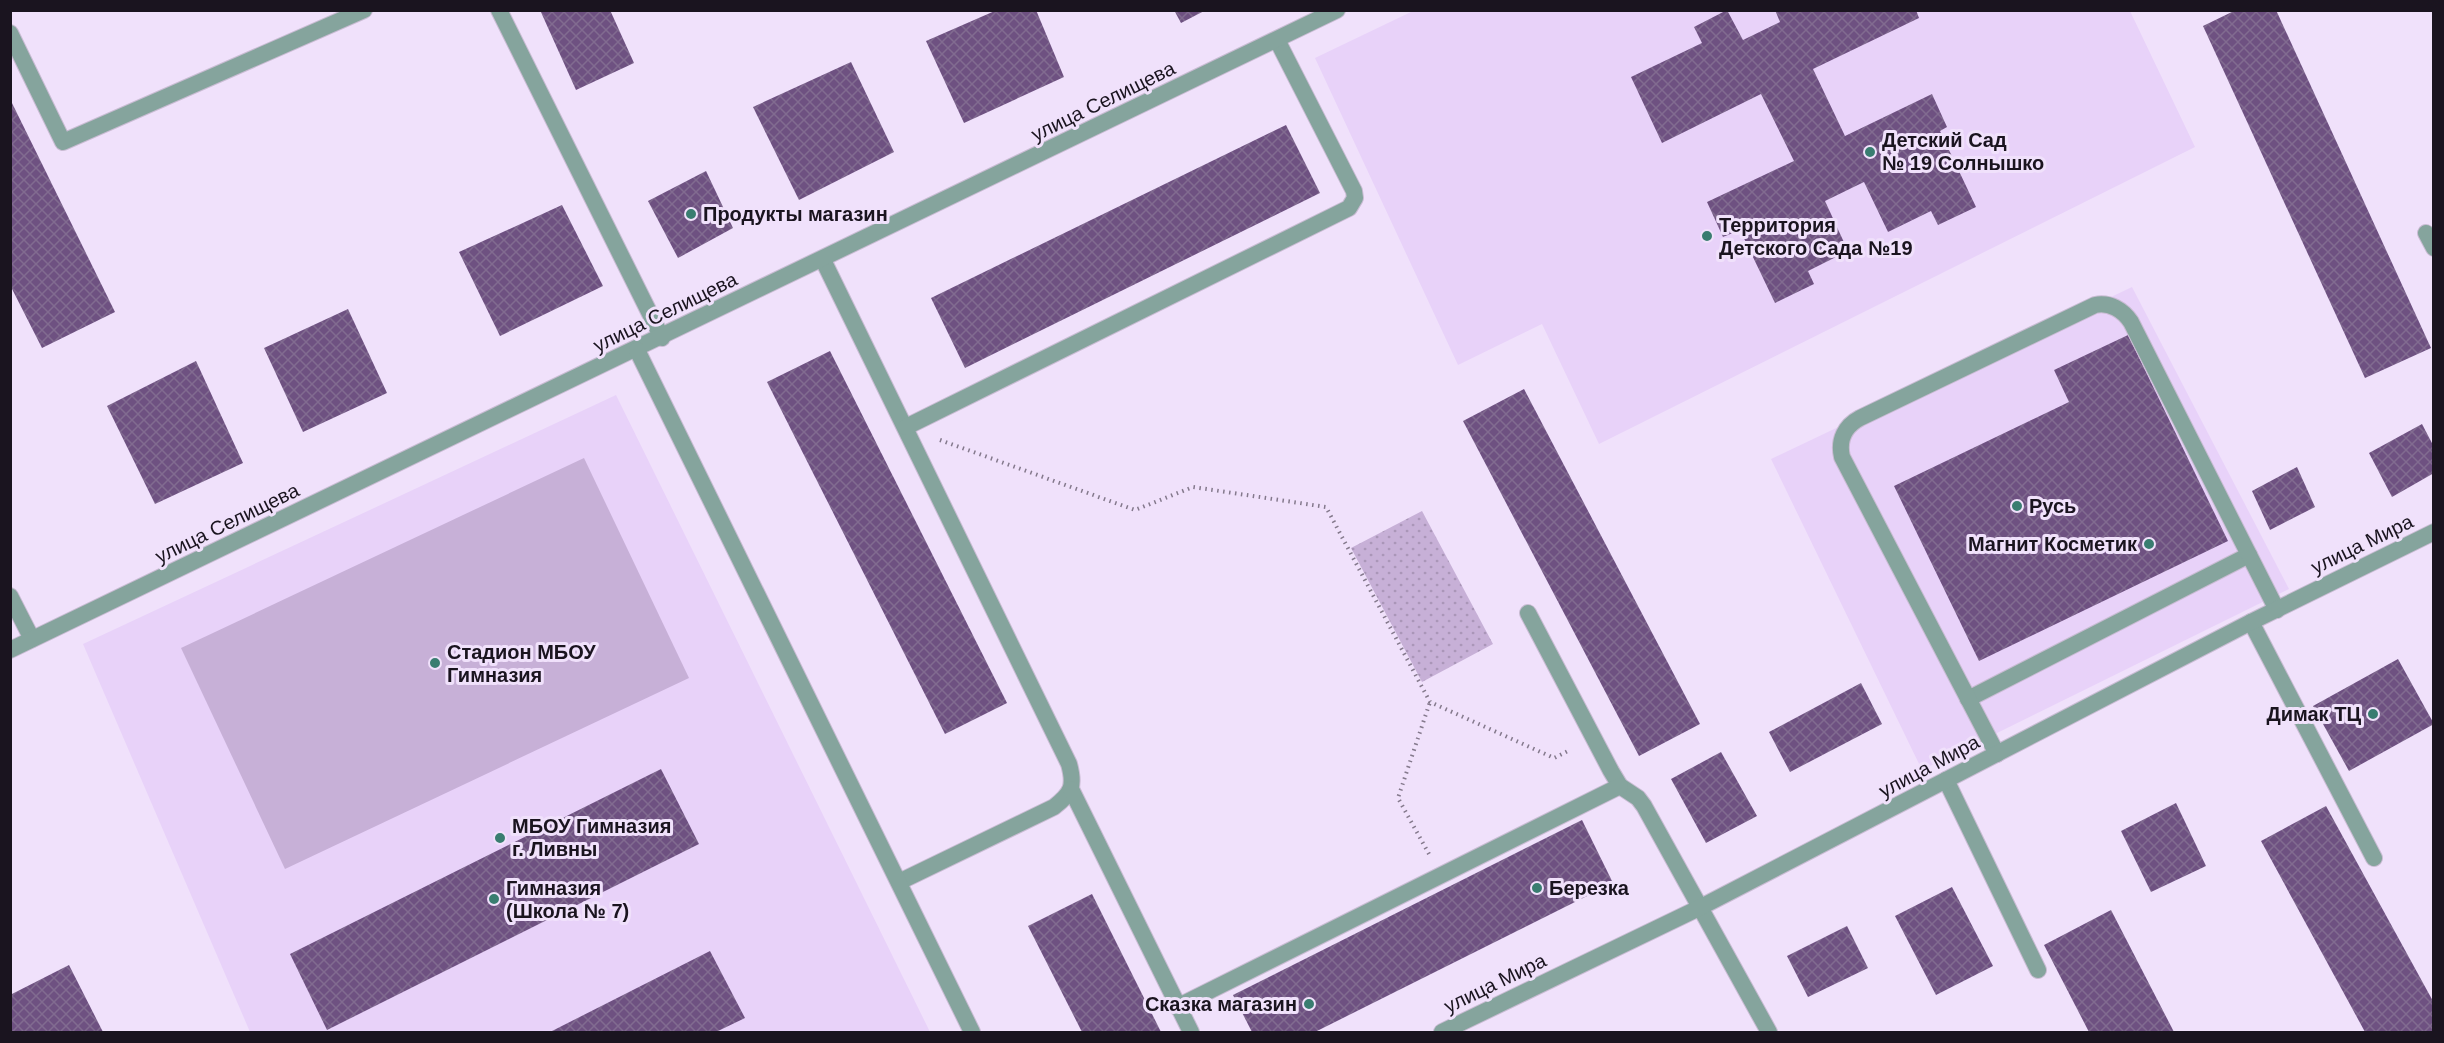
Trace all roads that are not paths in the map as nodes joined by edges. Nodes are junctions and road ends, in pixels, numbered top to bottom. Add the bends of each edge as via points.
1 (364, 10) edge
2 (499, 10) edge
3 (1337, 10) edge
4 (10, 33) edge
5 (1276, 40) junction
6 (2426, 232) dead end
7 (2433, 248) edge
8 (823, 260) junction
9 (662, 338) junction
10 (637, 350) junction
11 (906, 428) junction
12 (2433, 532) edge
13 (2249, 555) junction
14 (10, 596) edge
15 (2277, 610) junction
16 (1528, 613) dead end
17 (2251, 622) junction
18 (32, 639) junction
19 (10, 650) edge
20 (1968, 699) junction
21 (1997, 754) junction
22 (1946, 780) junction
23 (1620, 786) junction
24 (1071, 789) junction
25 (2374, 858) dead end
26 (899, 882) junction
27 (1700, 908) junction
28 (2038, 970) dead end
29 (1177, 1007) junction
30 (972, 1032) edge
31 (1191, 1032) edge
32 (1442, 1032) edge
33 (1769, 1032) edge

1 - 4 street via 63,142
2 - 9 street
3 - 5 street, улица Селищева
5 - 8 street, улица Селищева
5 - 11 street via 1354,191 1349,208
6 - 7 street
8 - 9 street, улица Селищева
8 - 11 street
9 - 10 street, улица Селищева
10 - 18 street, улица Селищева
10 - 26 street
11 - 24 street via 1069,764
12 - 15 street, улица Мира
13 - 15 street
13 - 20 street
13 - 20 street via 2131,322 2111,306 2095,305 1860,418 1846,429 1842,457
14 - 18 street
15 - 17 street, улица Мира
16 - 23 street
17 - 21 street, улица Мира
17 - 25 street
18 - 19 street, улица Селищева
20 - 21 street
21 - 22 street, улица Мира
22 - 27 street, улица Мира
22 - 28 street
23 - 27 street via 1644,806
23 - 29 street
24 - 26 street via 1054,807
24 - 29 street
26 - 30 street
27 - 32 street, улица Мира
27 - 33 street
29 - 31 street

